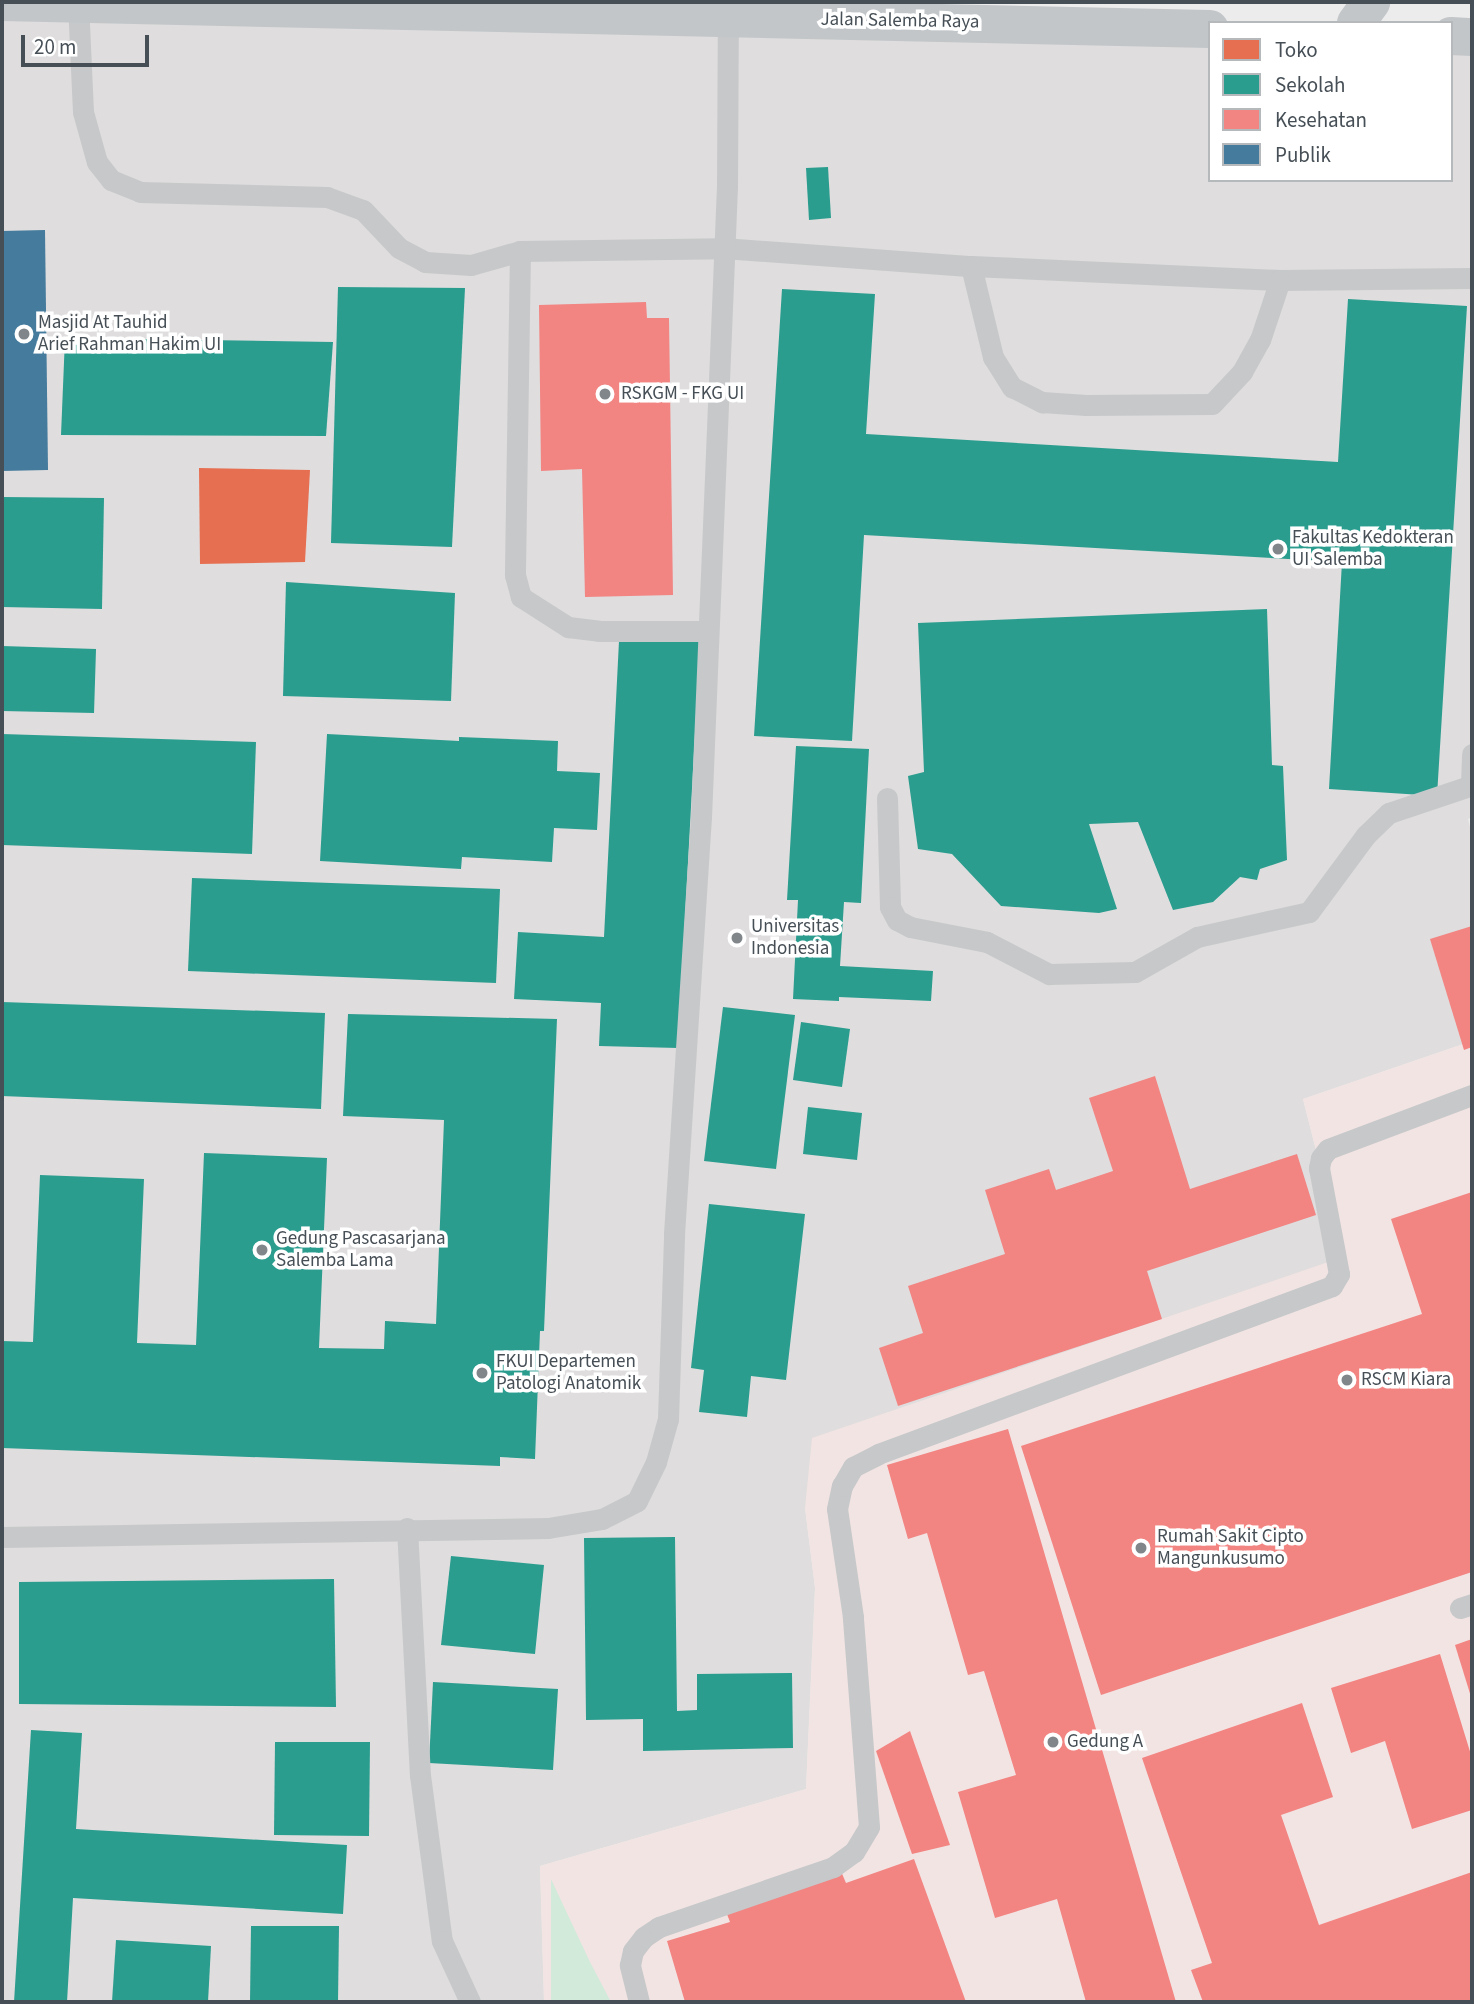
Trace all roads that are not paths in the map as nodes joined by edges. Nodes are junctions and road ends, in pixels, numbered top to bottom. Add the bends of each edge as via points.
1 (2, 2) edge
2 (78, 2) edge
3 (1371, 2) edge
4 (728, 17) junction
5 (1357, 21) edge
6 (1208, 29) edge
7 (1453, 36) edge
8 (1472, 37) edge
9 (723, 248) junction
10 (520, 251) junction
11 (971, 267) junction
12 (1472, 278) edge
13 (1280, 280) junction
14 (708, 631) junction
15 (1472, 754) edge
16 (1472, 785) edge
17 (887, 798) dead end
18 (1472, 1095) edge
19 (407, 1528) junction
20 (2, 1537) edge
21 (470, 2002) edge
22 (639, 2002) edge

1 - 2 main road, Jalan Salemba Raya
2 - 4 main road, Jalan Salemba Raya
2 - 10 lane via 83,112 97,162 111,180 140,192 327,197 363,210 399,248 425,262 471,265
3 - 5 main road
4 - 6 main road, Jalan Salemba Raya
4 - 9 lane
7 - 8 main road
9 - 10 lane
9 - 11 lane
9 - 14 lane
10 - 14 lane via 515,575 521,597 568,627
11 - 13 lane
11 - 13 lane via 993,357 1012,387 1042,402 1086,405 1212,404 1242,373 1260,341
12 - 13 lane
14 - 19 lane via 668,1419 656,1462 637,1501 602,1519 548,1528
15 - 16 lane
16 - 17 lane via 1389,813 1366,835 1309,912 1197,937 1135,972 1049,974 987,942 910,927 897,920 890,907
18 - 22 lane via 1328,1149 1321,1158 1319,1168 1339,1274 1332,1286 853,1467 842,1486 837,1509 853,1617 869,1827 853,1852 833,1867 659,1927 644,1937 629,1965
19 - 20 lane
19 - 21 lane via 420,1775 442,1941

